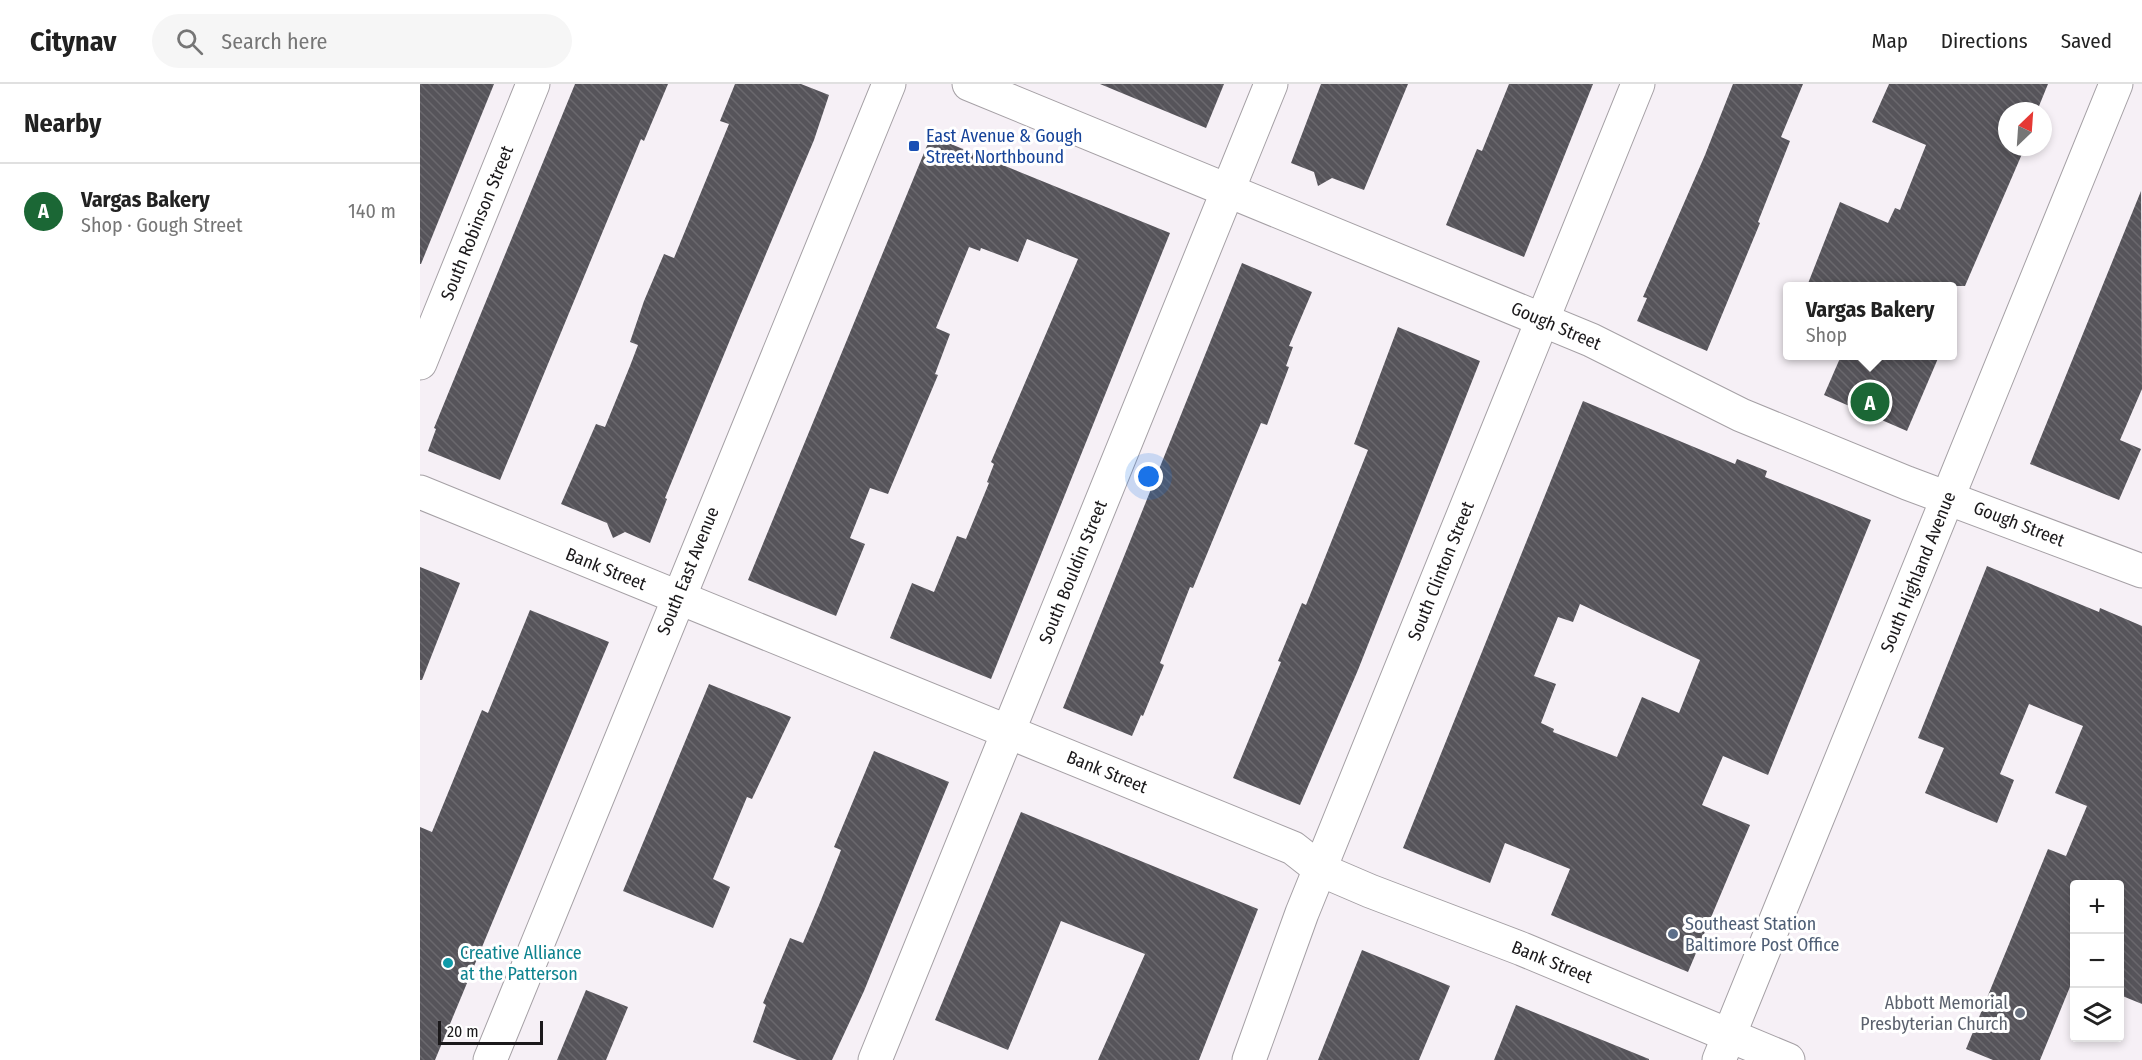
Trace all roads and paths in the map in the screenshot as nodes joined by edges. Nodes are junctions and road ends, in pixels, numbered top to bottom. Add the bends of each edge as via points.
1 (533, 84) edge
2 (889, 84) edge
3 (969, 84) edge
4 (1271, 84) edge
5 (1638, 84) edge
6 (2116, 84) edge
7 (1228, 190) junction
8 (1543, 320) junction
9 (420, 363) edge
10 (420, 492) edge
11 (1949, 498) junction
12 (2142, 571) edge
13 (677, 599) junction
14 (1008, 732) junction
15 (1321, 870) junction
16 (1724, 1048) edge
17 (490, 1060) edge
18 (875, 1060) edge
19 (1250, 1060) edge
20 (1788, 1060) edge

1 - 9 street, South Robinson Street
2 - 13 street, South East Avenue
3 - 7 street, Gough Street
4 - 7 street, South Bouldin Street
5 - 8 street, South Clinton Street
6 - 11 street, South Highland Avenue
7 - 8 street, Gough Street
7 - 14 street, South Bouldin Street
8 - 11 street, Gough Street via 1741,415
8 - 15 street, South Clinton Street
10 - 13 street, Bank Street
11 - 12 street, Gough Street
11 - 16 street, South Highland Avenue
13 - 14 street, Bank Street
13 - 17 street, South East Avenue
14 - 15 street, Bank Street via 1293,848
14 - 18 street, South Bouldin Street
15 - 16 street, Bank Street
15 - 19 street, South Clinton Street
16 - 20 street, Bank Street

